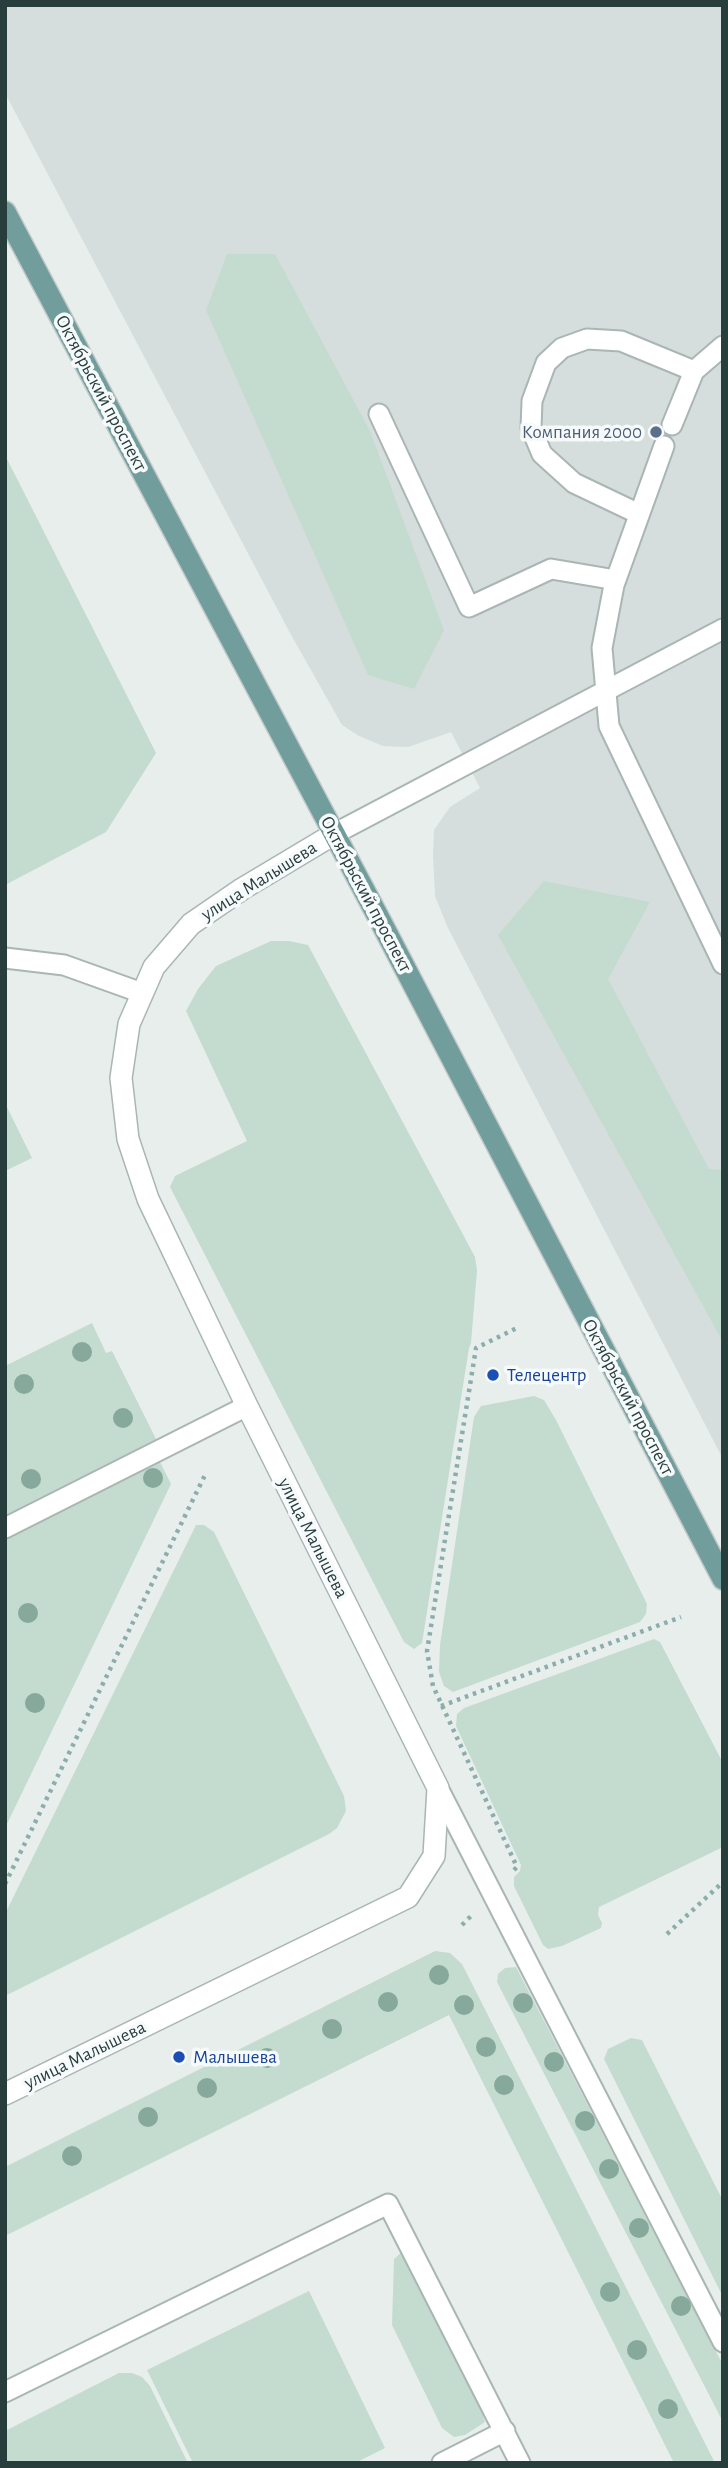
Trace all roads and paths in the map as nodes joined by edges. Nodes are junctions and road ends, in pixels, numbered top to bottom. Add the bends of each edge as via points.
1 (5, 212) edge
2 (723, 346) edge
3 (694, 371) junction
4 (379, 414) dead end
5 (672, 425) dead end
6 (664, 446) dead end
7 (639, 514) junction
8 (616, 580) junction
9 (723, 629) edge
10 (606, 691) junction
11 (334, 834) junction
12 (5, 958) edge
13 (723, 964) edge
14 (142, 993) junction
15 (519, 1327) dead end
16 (247, 1406) junction
17 (205, 1475) dead end
18 (5, 1528) edge
19 (723, 1578) edge
20 (681, 1617) dead end
21 (441, 1706) junction
22 (438, 1788) junction
23 (723, 1882) edge
24 (5, 1884) edge
25 (492, 1893) junction
26 (462, 1925) dead end
27 (667, 1934) dead end
28 (5, 2094) edge
29 (723, 2342) edge
30 (5, 2392) edge
31 (505, 2431) junction
32 (442, 2463) edge
33 (520, 2463) edge

1 - 11 main road, Октябрьский проспект
2 - 3 lane
3 - 5 lane
3 - 7 lane via 621,341 587,339 562,348 546,363 532,401 531,428 542,454 574,483
4 - 8 lane via 469,607 551,569
6 - 7 lane
7 - 8 lane
8 - 10 lane via 602,648
9 - 10 lane
10 - 11 lane
10 - 13 lane via 609,726
11 - 14 street, улица Малышева via 242,888 191,925 154,967
11 - 19 main road, Октябрьский проспект
12 - 14 lane via 64,965
14 - 16 street, улица Малышева via 129,1024 121,1078 128,1139 148,1199
15 - 21 path via 476,1348 427,1651
16 - 18 lane
16 - 22 street, улица Малышева
17 - 24 path
20 - 21 path
21 - 25 path via 517,1867
22 - 25 lane
22 - 28 street, улица Малышева via 435,1856 408,1897
23 - 27 path
25 - 26 path
25 - 29 lane
30 - 31 lane via 388,2204
31 - 32 lane
31 - 33 lane

